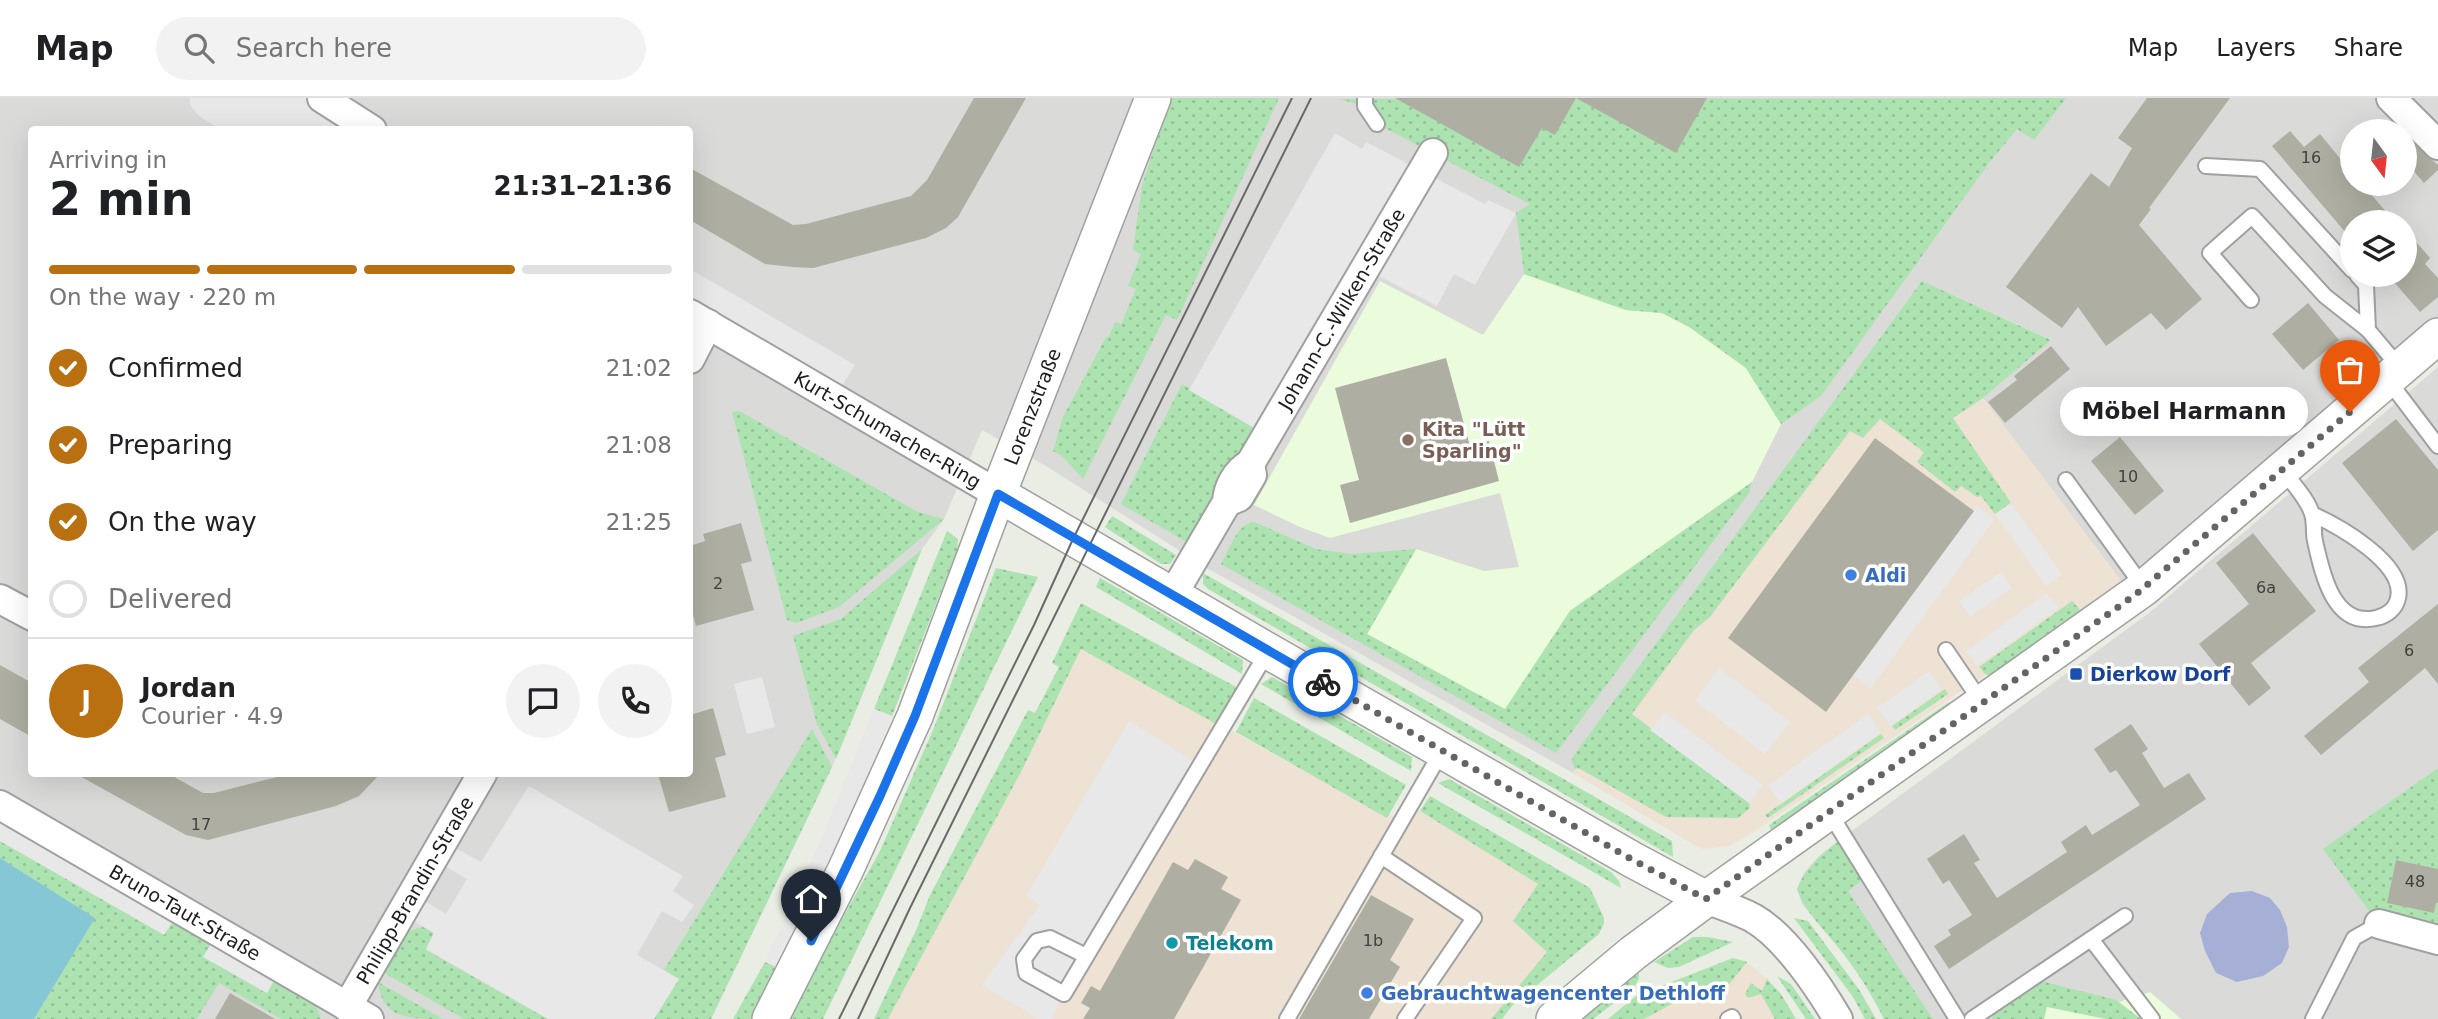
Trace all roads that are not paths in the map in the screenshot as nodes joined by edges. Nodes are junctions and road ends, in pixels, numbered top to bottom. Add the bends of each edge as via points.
1 (322, 98) edge
2 (1153, 98) edge
3 (1365, 98) edge
4 (2391, 98) edge
5 (1377, 124) dead end
6 (366, 126) edge
7 (2433, 133) edge
8 (1433, 153) dead end
9 (2206, 166) dead end
10 (2340, 257) edge
11 (2366, 287) edge
12 (2252, 300) dead end
13 (699, 319) edge
14 (2368, 330) junction
15 (2438, 336) edge
16 (693, 346) edge
17 (2394, 374) junction
18 (2438, 446) edge
19 (2282, 469) junction
20 (2066, 480) dead end
21 (998, 494) junction
22 (2312, 514) junction
23 (2144, 588) junction
24 (1172, 596) junction
25 (0, 599) edge
26 (28, 614) edge
27 (1945, 650) dead end
28 (1268, 651) junction
29 (1982, 703) junction
30 (1442, 750) junction
31 (480, 777) edge
32 (0, 806) edge
33 (1829, 812) junction
34 (1381, 856) junction
35 (1706, 899) junction
36 (2125, 916) dead end
37 (2379, 924) joint
38 (2091, 939) junction
39 (2438, 940) edge
40 (1086, 956) junction
41 (352, 1015) edge
42 (770, 1019) edge
43 (1287, 1019) edge
44 (1405, 1019) edge
45 (1554, 1019) edge
46 (1839, 1019) edge
47 (1957, 1019) edge
48 (1972, 1019) edge
49 (2152, 1019) edge
50 (2312, 1019) edge

1 - 6 street
2 - 21 street, Lorenzstraße
3 - 5 lane
4 - 7 street
8 - 24 street, Johann-C.-Wilken-Straße via 1250,464 1252,475 1239,497 1227,502
9 - 10 lane via 2260,169
11 - 14 lane
12 - 14 lane via 2210,253 2252,216 2325,296
13 - 16 street
13 - 21 street, Kurt-Schumacher-Ring
14 - 17 lane
15 - 17 street
17 - 18 lane
17 - 19 street
19 - 22 lane
19 - 23 street
20 - 23 lane
21 - 24 street, Kurt-Schumacher-Ring
21 - 42 street, Lorenzstraße via 915,716 828,907
22 - 22 lane via 2336,524 2395,574 2398,602 2389,613 2358,619 2333,599
23 - 29 street
24 - 28 street, Kurt-Schumacher-Ring
25 - 26 street
27 - 29 lane
28 - 30 street, Kurt-Schumacher-Ring
28 - 40 lane
29 - 33 street
30 - 34 lane
30 - 35 street, Kurt-Schumacher-Ring
31 - 41 street, Philipp-Brandin-Straße
32 - 41 street, Bruno-Taut-Straße
33 - 35 street
33 - 47 lane
34 - 43 lane
34 - 44 lane via 1474,918
35 - 45 street
35 - 46 street via 1752,918 1770,931
36 - 38 lane
37 - 39 street
37 - 50 lane via 2354,938
38 - 48 lane
38 - 49 lane
40 - 40 lane via 1063,995 1026,972 1024,959 1037,941 1050,938

